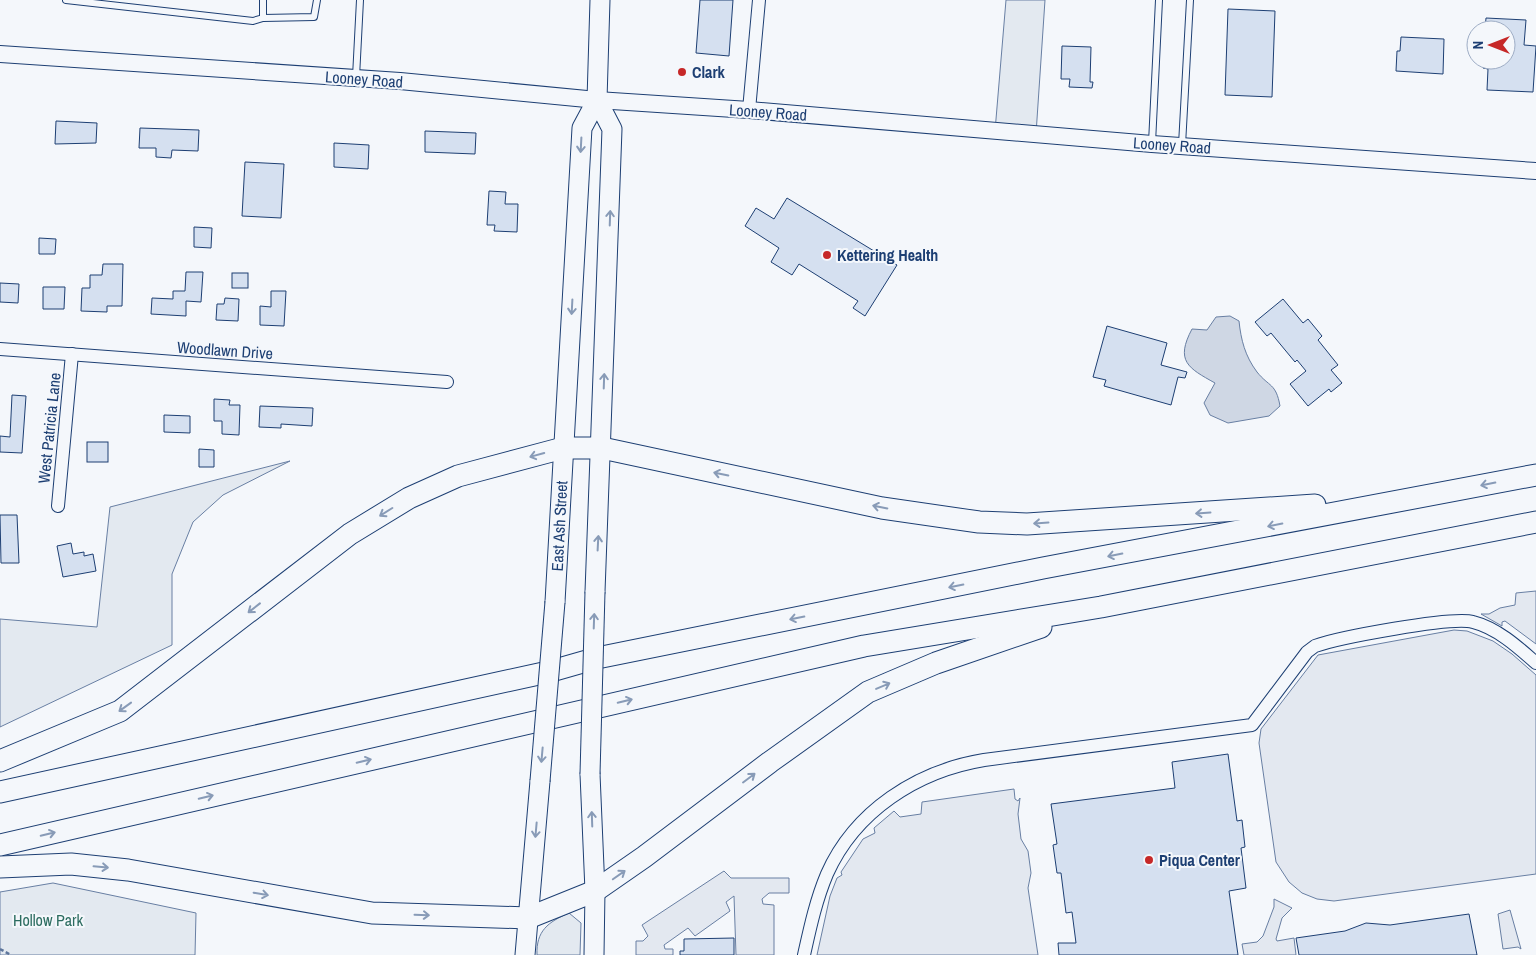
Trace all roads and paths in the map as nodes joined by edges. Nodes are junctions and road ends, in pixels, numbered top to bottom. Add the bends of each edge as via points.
1 (66, 0) edge
2 (264, 0) edge
3 (317, 0) edge
4 (360, 0) edge
5 (600, 0) edge
6 (759, 0) edge
7 (1158, 0) edge
8 (1190, 0) edge
9 (263, 18) junction
10 (0, 54) edge
11 (356, 78) junction
12 (598, 100) junction
13 (749, 110) junction
14 (1152, 144) junction
15 (1182, 146) junction
16 (1536, 171) edge
17 (0, 349) edge
18 (72, 354) junction
19 (447, 382) dead end
20 (563, 448) junction
21 (602, 448) junction
22 (1536, 475) edge
23 (1409, 499) junction
24 (58, 506) dead end
25 (1536, 522) edge
26 (1101, 607) junction
27 (1536, 663) edge
28 (0, 761) edge
29 (0, 792) edge
30 (0, 845) edge
31 (0, 867) edge
32 (595, 891) junction
33 (528, 918) junction
34 (0, 949) edge
35 (11, 955) edge
36 (526, 955) edge
37 (594, 955) edge
38 (804, 955) edge

1 - 9 lane via 253,21
2 - 9 lane
3 - 9 lane via 314,18
4 - 11 lane
5 - 12 main road, East Ash Street
6 - 13 street
7 - 14 lane
8 - 15 lane
10 - 11 street, Looney Road
11 - 12 street, Looney Road
12 - 13 street, Looney Road
12 -> 20 main road, East Ash Street via 582,128
21 -> 12 main road, East Ash Street via 612,129
13 - 14 street, Looney Road
14 - 15 street, Looney Road
15 - 16 street, Looney Road
17 - 18 street, Woodlawn Drive
18 - 19 street, Woodlawn Drive
18 - 24 street, West Patricia Lane
20 - 21 highway
20 -> 28 highway via 458,476 409,498 350,534 120,711
20 -> 33 main road, East Ash Street, bridge via 555,602
23 -> 21 highway via 1027,524 979,522 882,508
32 -> 21 main road, East Ash Street, bridge via 590,774
22 -> 23 highway
23 -> 29 highway via 1043,568 598,658 548,672
25 - 26 highway
30 -> 26 highway via 864,646
32 -> 26 highway via 868,692 936,663
27 - 38 street via 1509,640 1474,622 1452,620 1426,624 1315,646 1307,652 1252,725 979,761 934,773 891,797 863,821 843,846 818,898
31 -> 33 highway via 71,864 128,870 372,913
32 - 33 highway
32 - 37 main road, East Ash Street
33 - 36 main road, East Ash Street
34 - 35 path

